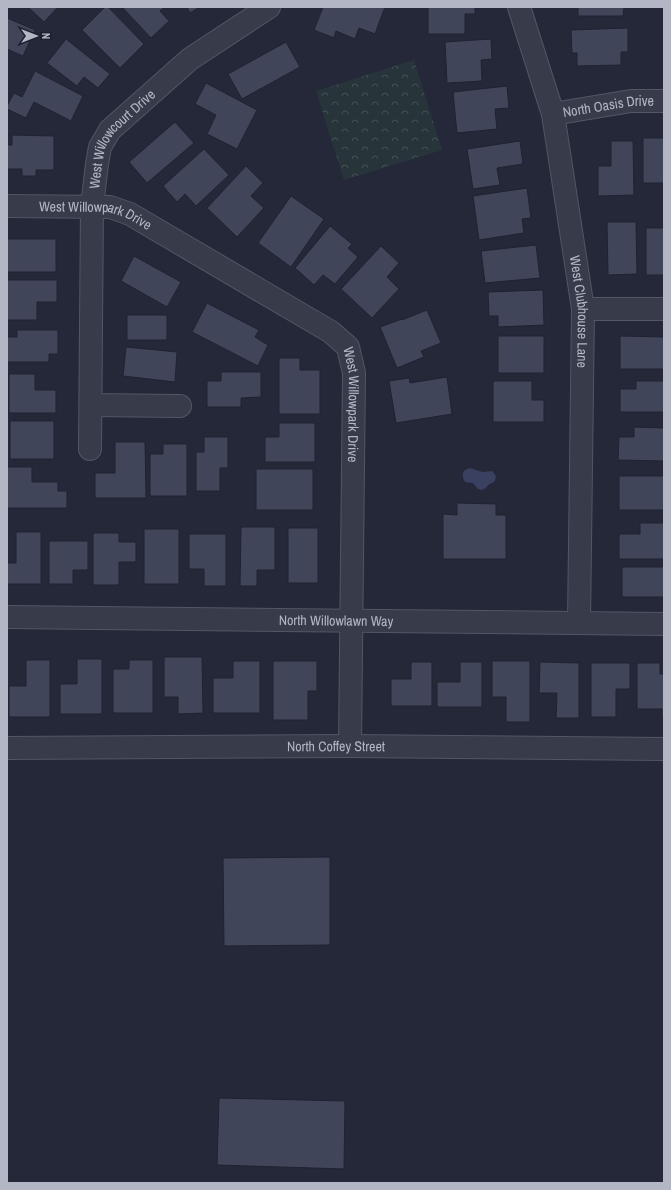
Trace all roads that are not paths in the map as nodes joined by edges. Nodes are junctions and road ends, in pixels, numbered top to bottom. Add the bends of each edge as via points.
1 (269, 7) edge
2 (519, 7) edge
3 (664, 101) edge
4 (553, 114) junction
5 (7, 206) edge
6 (92, 206) junction
7 (583, 309) junction
8 (664, 310) edge
9 (91, 405) junction
10 (180, 406) dead end
11 (90, 449) dead end
12 (7, 616) edge
13 (352, 620) junction
14 (580, 622) junction
15 (664, 624) edge
16 (350, 746) junction
17 (7, 748) edge
18 (664, 749) edge

1 - 6 street, West Willowcourt Drive via 190,59 110,130 100,147
2 - 4 street, West Clubhouse Lane
3 - 4 street, North Oasis Drive via 631,101
4 - 7 street, West Clubhouse Lane
5 - 6 street, West Willowpark Drive
6 - 9 street, West Willowcourt Drive
6 - 13 street, West Willowpark Drive via 110,207 130,214 331,332 348,347 354,373
7 - 8 street
7 - 14 street, West Clubhouse Lane
9 - 10 street
9 - 11 street, West Willowcourt Drive
12 - 13 street, North Willowlawn Way
13 - 14 street, North Willowlawn Way
13 - 16 street, West Willowpark Drive
14 - 15 street, North Willowlawn Way
16 - 17 street, North Coffey Street
16 - 18 street, North Coffey Street

